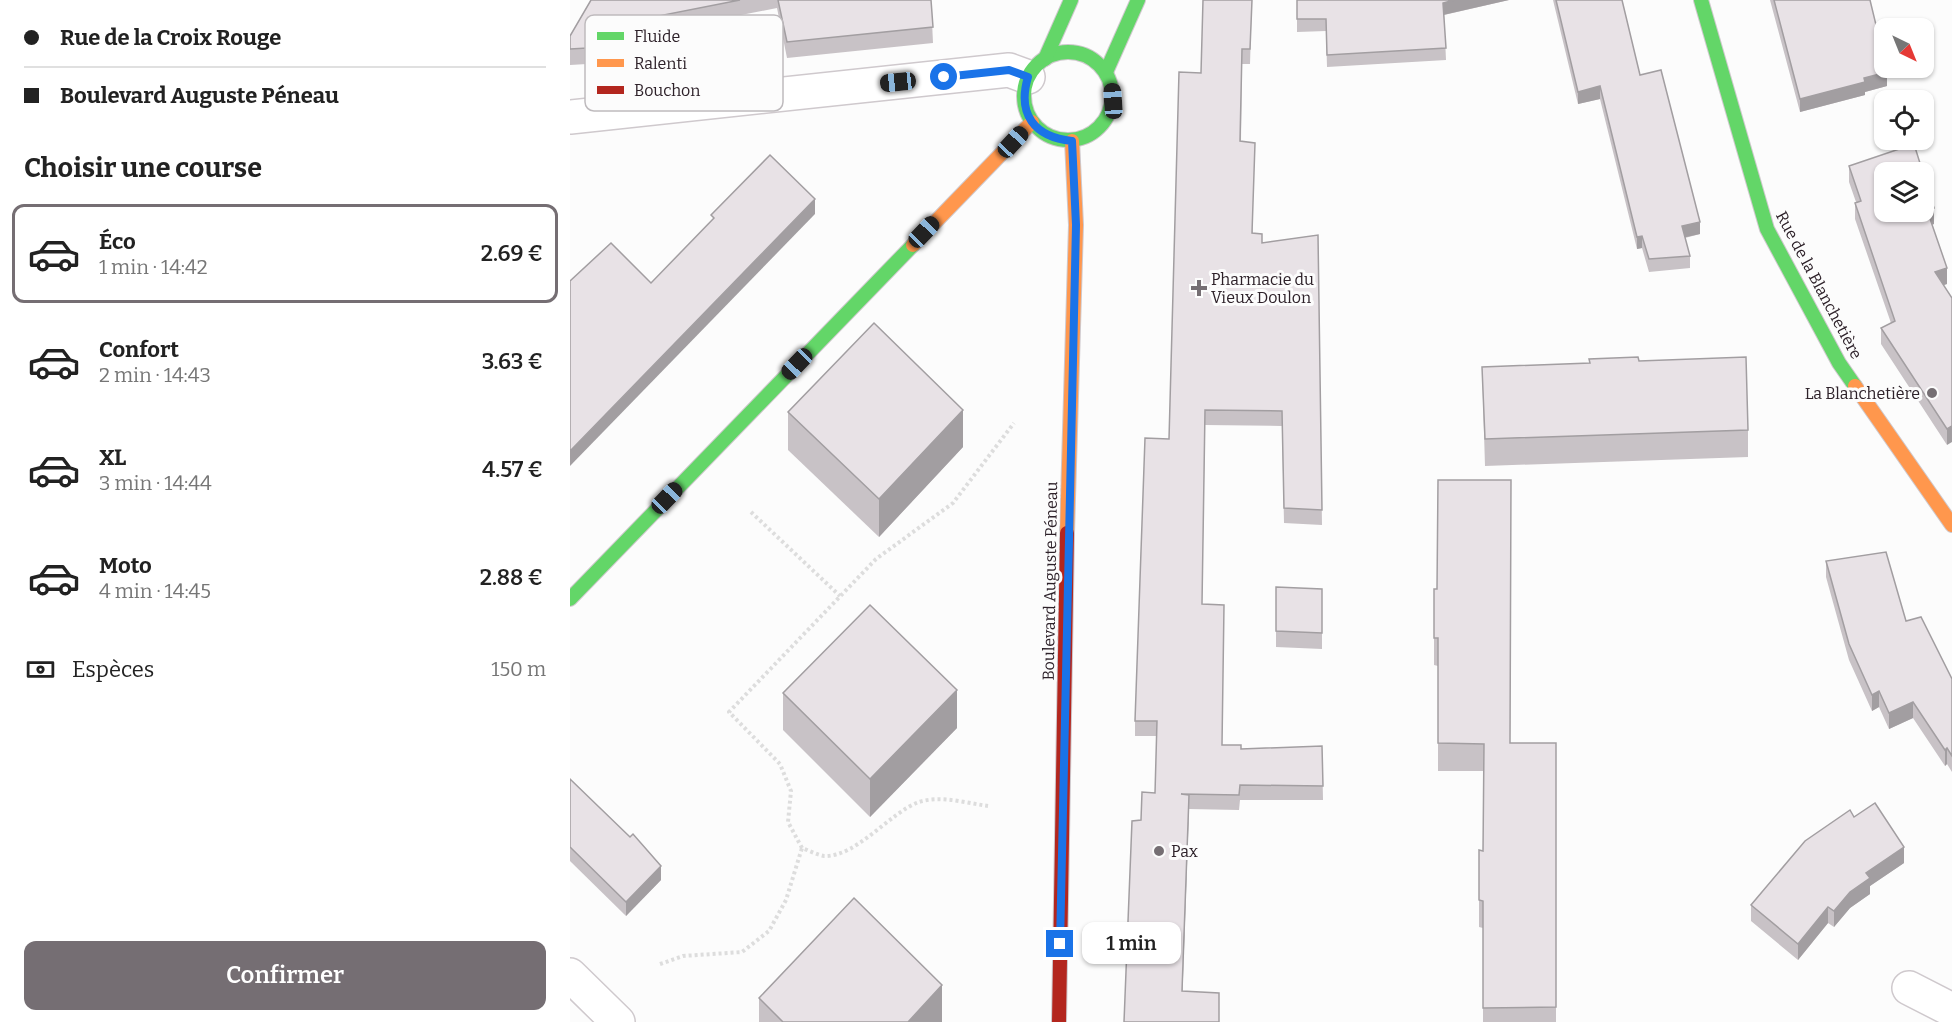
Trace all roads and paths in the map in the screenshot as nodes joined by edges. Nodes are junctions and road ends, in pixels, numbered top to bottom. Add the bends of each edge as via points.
1 (1071, 0) edge
2 (1138, 0) edge
3 (1701, 0) edge
4 (1037, 68) junction
5 (1106, 72) junction
6 (783, 94) edge
7 (626, 111) edge
8 (570, 117) edge
9 (1032, 122) junction
10 (1072, 141) junction
11 (1014, 423) dead end
12 (751, 512) dead end
13 (1952, 525) edge
14 (840, 596) junction
15 (570, 600) edge
16 (988, 806) dead end
17 (802, 848) junction
18 (660, 964) dead end
19 (570, 975) edge
20 (1909, 988) dead end
21 (1952, 1010) edge
22 (609, 1019) edge
23 (1059, 1022) edge

1 - 4 street
2 - 5 street
3 - 13 street, Rue de la Blanchetière via 1767,229 1839,363
4 - 5 street via 1071,52 1090,58
4 - 6 street
4 - 9 street via 1024,100
5 - 10 street via 1113,101 1108,116 1100,128
7 - 8 street
9 - 10 street via 1057,140
9 - 15 street
10 - 23 street, Boulevard Auguste Péneau via 1076,225
11 - 14 path via 953,503 876,560
12 - 14 path
14 - 17 path via 729,712 780,764 791,791 788,822
16 - 17 path via 944,799 920,802 855,847 824,856
17 - 18 path via 786,900 769,931 742,952 682,956
19 - 22 street
20 - 21 street

